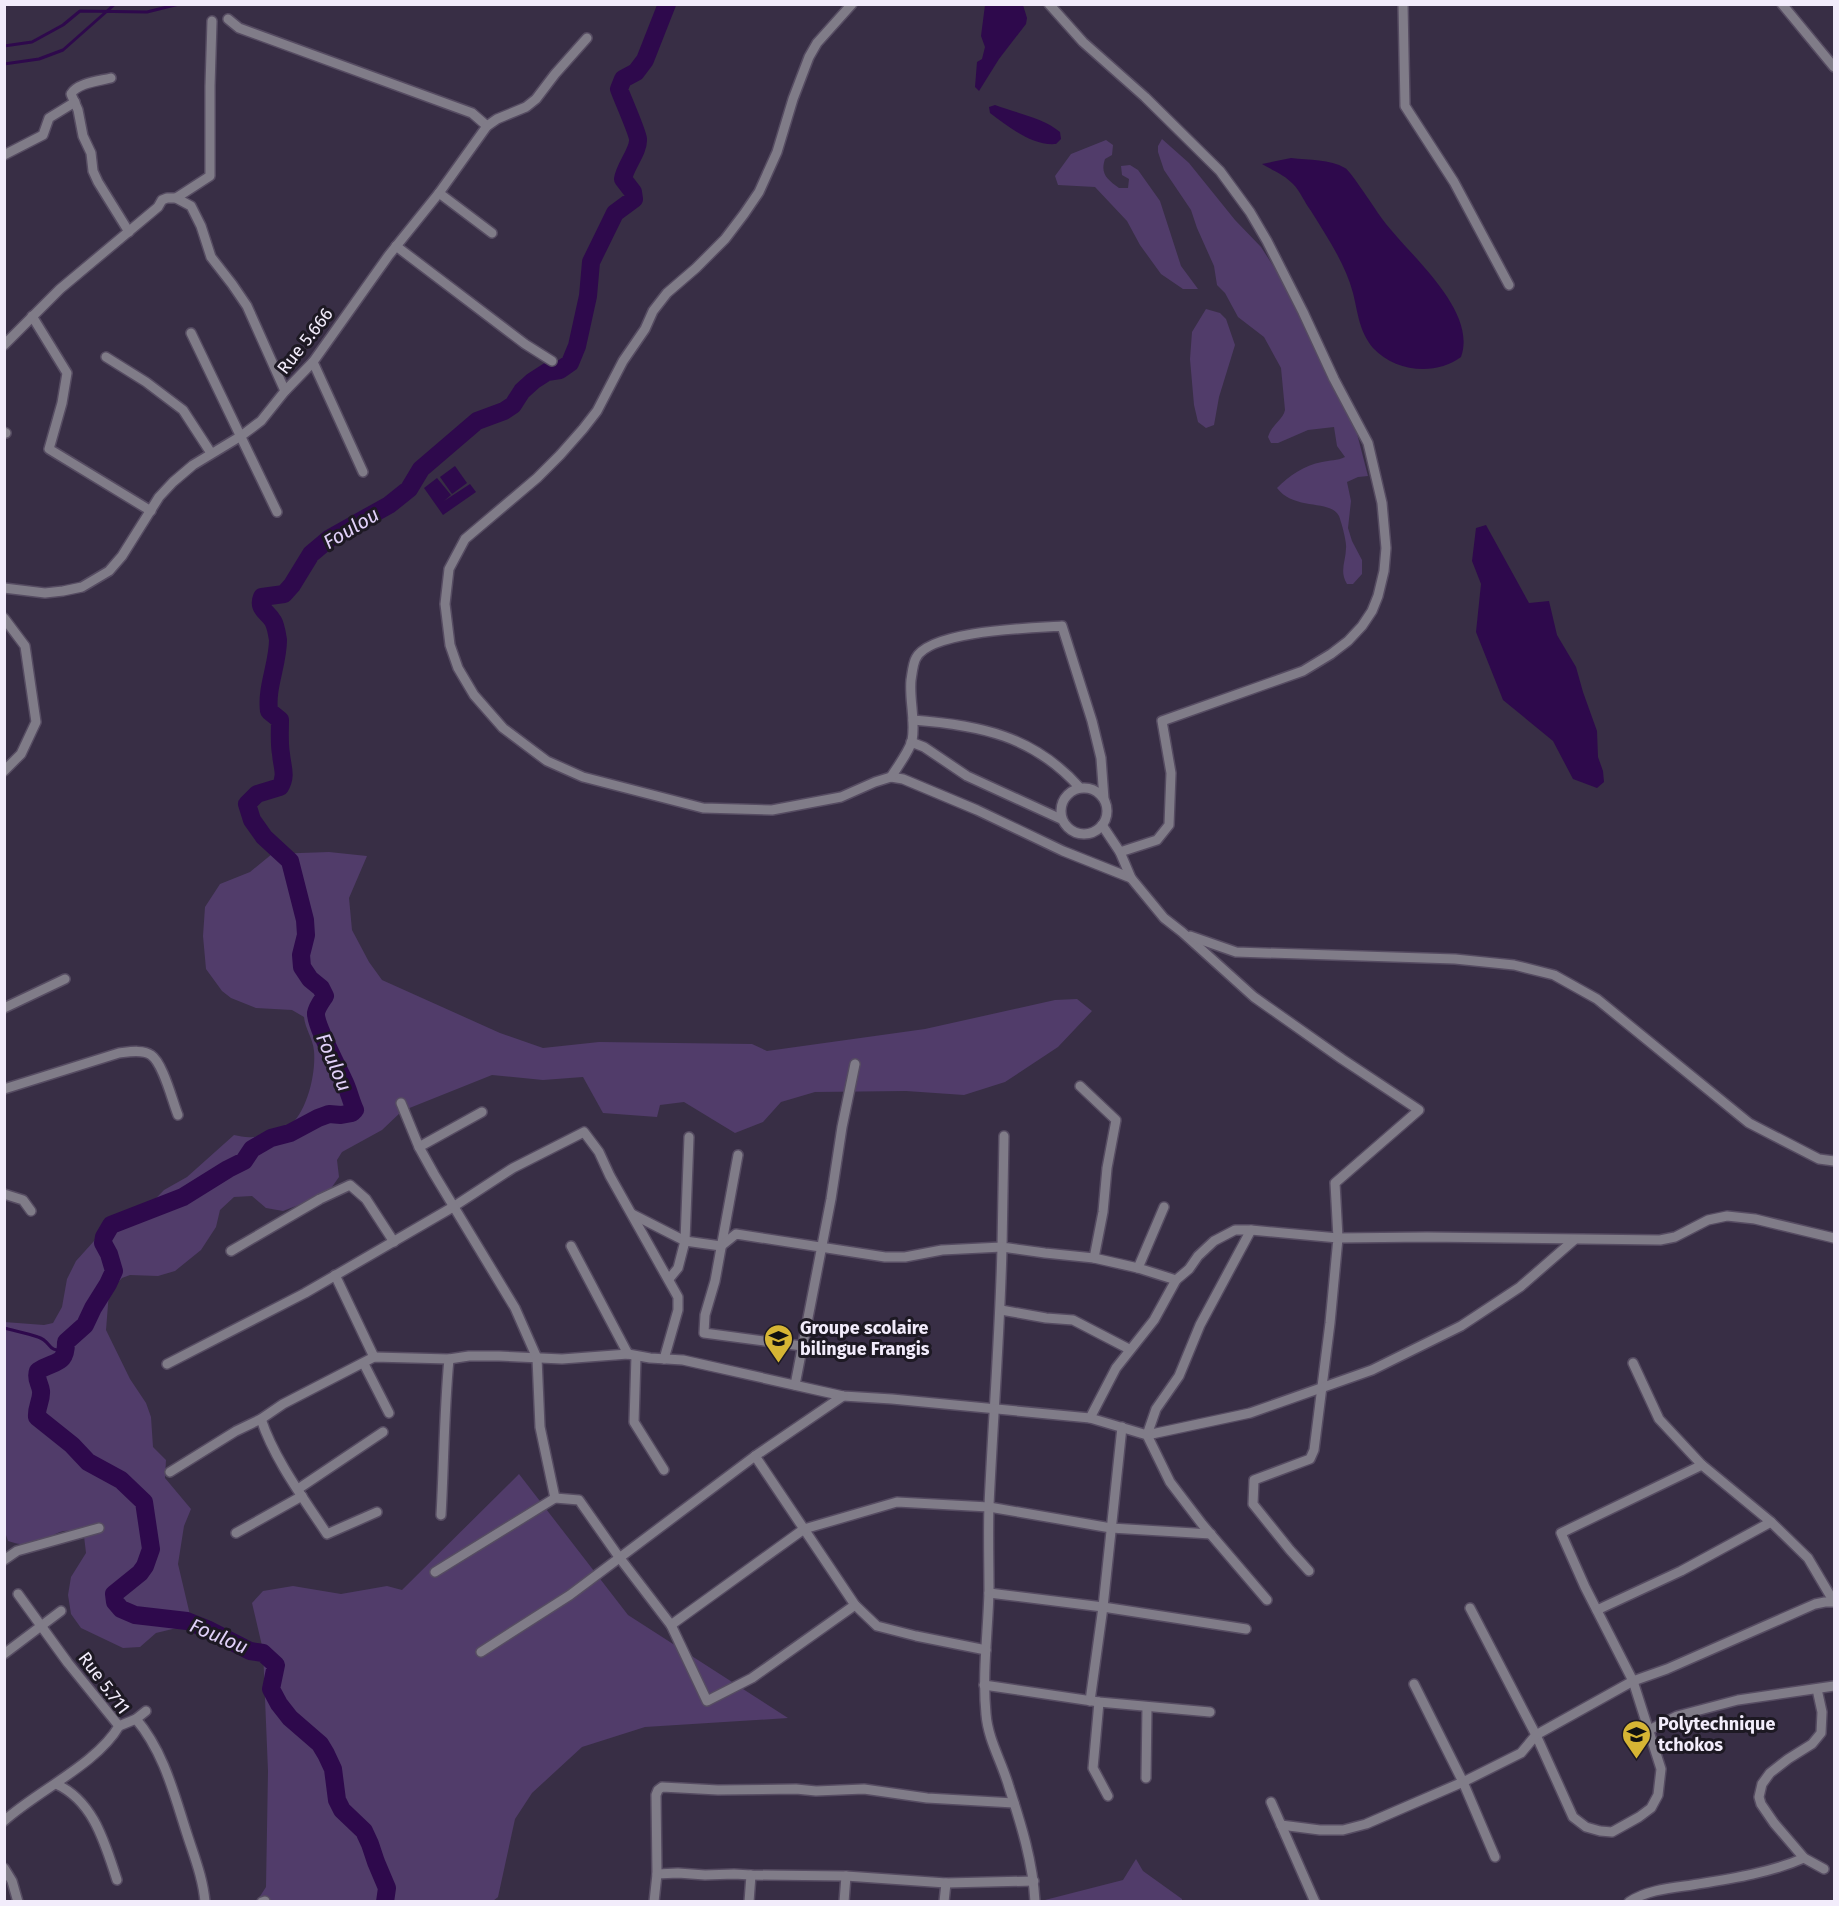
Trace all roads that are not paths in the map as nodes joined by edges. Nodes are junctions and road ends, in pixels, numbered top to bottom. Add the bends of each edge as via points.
1 (852, 4) edge
2 (1049, 4) edge
3 (1403, 4) edge
4 (1782, 4) edge
5 (228, 19) dead end
6 (212, 21) dead end
7 (587, 38) dead end
8 (1834, 49) edge
9 (1826, 56) junction
10 (1834, 67) edge
11 (111, 78) dead end
12 (75, 102) junction
13 (487, 126) junction
14 (4, 155) edge
15 (439, 193) junction
16 (176, 198) junction
17 (129, 232) junction
18 (492, 233) dead end
19 (396, 246) junction
20 (1509, 285) dead end
21 (32, 316) junction
22 (191, 333) dead end
23 (4, 345) edge
24 (106, 357) dead end
25 (552, 361) dead end
26 (313, 362) junction
27 (285, 392) junction
28 (242, 436) junction
29 (211, 453) junction
30 (363, 472) dead end
31 (151, 511) junction
32 (277, 512) dead end
33 (4, 588) edge
34 (4, 618) edge
35 (913, 720) junction
36 (911, 742) junction
37 (4, 771) edge
38 (891, 777) junction
39 (1080, 788) junction
40 (1104, 799) junction
41 (1061, 819) junction
42 (1102, 825) junction
43 (1120, 852) junction
44 (1131, 878) junction
45 (1182, 932) junction
46 (65, 979) dead end
47 (4, 1008) edge
48 (855, 1064) dead end
49 (1080, 1086) dead end
50 (4, 1089) edge
51 (401, 1103) dead end
52 (482, 1112) dead end
53 (178, 1115) dead end
54 (1004, 1136) dead end
55 (689, 1137) dead end
56 (419, 1147) junction
57 (738, 1155) dead end
58 (1834, 1161) edge
59 (4, 1194) edge
60 (453, 1206) junction
61 (1164, 1207) dead end
62 (31, 1211) dead end
63 (632, 1214) junction
64 (1251, 1230) junction
65 (1338, 1238) junction
66 (1834, 1238) edge
67 (1574, 1240) junction
68 (685, 1241) junction
69 (394, 1242) junction
70 (571, 1246) dead end
71 (721, 1246) junction
72 (822, 1246) junction
73 (1002, 1246) junction
74 (231, 1251) dead end
75 (1094, 1258) junction
76 (1138, 1268) junction
77 (334, 1275) junction
78 (669, 1279) junction
79 (1176, 1280) junction
80 (1001, 1310) junction
81 (802, 1346) junction
82 (1129, 1349) junction
83 (632, 1355) junction
84 (374, 1358) junction
85 (537, 1358) junction
86 (449, 1359) junction
87 (664, 1359) junction
88 (1633, 1363) dead end
89 (167, 1364) dead end
90 (364, 1364) junction
91 (795, 1385) junction
92 (1322, 1388) junction
93 (843, 1396) junction
94 (994, 1410) junction
95 (389, 1413) dead end
96 (1090, 1418) junction
97 (261, 1419) junction
98 (1122, 1427) junction
99 (383, 1432) dead end
100 (1147, 1435) junction
101 (755, 1456) junction
102 (1702, 1465) junction
103 (664, 1470) dead end
104 (170, 1472) dead end
105 (300, 1492) junction
106 (555, 1498) junction
107 (989, 1507) junction
108 (377, 1512) dead end
109 (441, 1515) dead end
110 (1771, 1522) junction
111 (99, 1528) dead end
112 (1111, 1528) junction
113 (804, 1529) junction
114 (236, 1533) dead end
115 (1211, 1534) junction
116 (619, 1557) junction
117 (4, 1560) edge
118 (1309, 1570) dead end
119 (435, 1572) dead end
120 (989, 1593) junction
121 (18, 1594) dead end
122 (1267, 1600) dead end
123 (1834, 1602) edge
124 (855, 1605) junction
125 (1103, 1608) junction
126 (1470, 1608) dead end
127 (1597, 1610) junction
128 (61, 1611) dead end
129 (671, 1625) junction
130 (40, 1626) junction
131 (1246, 1629) dead end
132 (986, 1650) junction
133 (481, 1652) dead end
134 (4, 1654) edge
135 (1633, 1681) junction
136 (1414, 1684) dead end
137 (984, 1685) junction
138 (1834, 1686) edge
139 (1817, 1689) junction
140 (1094, 1702) junction
141 (1147, 1707) junction
142 (146, 1711) dead end
143 (1210, 1712) dead end
144 (136, 1719) junction
145 (119, 1726) junction
146 (1649, 1730) junction
147 (1536, 1735) junction
148 (1146, 1778) dead end
149 (1463, 1782) junction
150 (56, 1784) junction
151 (1108, 1796) dead end
152 (1271, 1802) dead end
153 (1014, 1803) junction
154 (4, 1821) edge
155 (1281, 1825) junction
156 (1495, 1857) dead end
157 (1804, 1858) junction
158 (4, 1868) edge
159 (1824, 1869) dead end
160 (657, 1874) junction
161 (751, 1875) junction
162 (846, 1876) junction
163 (117, 1880) dead end
164 (1034, 1881) junction
165 (946, 1883) junction
166 (18, 1902) edge
167 (205, 1902) edge
168 (654, 1902) edge
169 (749, 1902) edge
170 (843, 1902) edge
171 (944, 1902) edge
172 (1035, 1902) edge
173 (1315, 1902) edge
174 (1629, 1902) edge

1 - 38 street via 809,57 759,192 724,239 653,311 583,429 537,478 465,539 449,569 445,604 450,645 474,694 503,728 547,760 583,777 703,808 772,810 841,797
2 - 43 street via 1083,42 1220,171 1250,212 1368,443 1385,525 1384,571 1378,596 1372,611 1348,641 1302,671 1162,721 1170,773 1170,825 1156,840
3 - 20 street via 1406,106 1454,182
4 - 9 street
5 - 13 street via 239,28 472,113
6 - 16 street via 210,176
7 - 13 street, Rue 5.666 via 536,99
8 - 9 street
9 - 10 street
11 - 12 street via 74,89 71,93
12 - 14 street via 49,118 43,135
12 - 17 street via 93,171
13 - 15 street, Rue 5.666
15 - 18 street
15 - 19 street, Rue 5.666
16 - 17 street via 162,200
16 - 27 street via 191,206 211,257 247,306
17 - 21 street
19 - 25 street
19 - 26 street, Rue 5.666
21 - 23 street
21 - 31 street via 67,373 49,449
22 - 28 street
24 - 29 street via 183,410
26 - 27 street, Rue 5.666
26 - 30 street
27 - 28 street, Rue 5.666 via 261,421
28 - 29 street, Rue 5.666
28 - 32 street
29 - 31 street, Rue 5.666 via 173,482
31 - 33 street, Rue 5.666 via 110,571 82,587 45,593
34 - 37 street via 25,646 36,722 21,754
35 - 36 street
35 - 39 street via 953,723 1017,741 1053,762
35 - 40 street via 911,680 916,657 931,645 1009,629 1062,626 1101,758
36 - 38 street
36 - 41 street via 972,779
38 - 44 street via 903,778
39 - 40 street via 1094,790
39 - 41 street via 1064,799
40 - 42 street via 1107,817
41 - 42 street via 1072,832 1080,834 1096,831
42 - 43 street
43 - 44 street
44 - 45 street via 1164,918
45 - 58 street via 1236,952 1455,959 1514,965 1554,975 1597,999 1749,1123 1819,1159
45 - 65 street via 1254,997 1419,1110 1335,1183
46 - 47 street
48 - 72 street
49 - 75 street via 1116,1120
50 - 53 street via 119,1053 150,1054 158,1062
51 - 56 street
52 - 56 street
54 - 73 street
55 - 68 street
56 - 60 street
57 - 71 street
59 - 62 street via 23,1200
60 - 63 street via 513,1168 584,1132
60 - 69 street
60 - 85 street via 515,1308
61 - 76 street
63 - 68 street
63 - 78 street
64 - 65 street
64 - 79 street via 1235,1230 1214,1241
64 - 100 street via 1200,1325 1179,1376 1156,1409
65 - 67 street
65 - 92 street
66 - 67 street via 1727,1216 1660,1240
67 - 92 street via 1520,1287 1461,1326 1372,1370
68 - 71 street
68 - 78 street via 678,1268
69 - 74 street via 366,1199 350,1185
69 - 77 street
70 - 83 street
71 - 72 street via 736,1234
71 - 81 street via 704,1333
72 - 73 street via 895,1257
72 - 81 street
73 - 75 street
73 - 80 street
75 - 76 street
76 - 79 street
77 - 84 street
77 - 89 street
78 - 87 street via 678,1297 678,1310
79 - 82 street via 1154,1320
80 - 82 street via 1072,1320
80 - 94 street
81 - 91 street
82 - 96 street
83 - 85 street
83 - 87 street
83 - 103 street via 634,1422
84 - 86 street
84 - 90 street
85 - 86 street
85 - 106 street via 540,1427
86 - 109 street
87 - 91 street
88 - 102 street via 1659,1419
90 - 95 street
90 - 97 street
91 - 93 street
92 - 100 street via 1250,1413
92 - 118 street via 1310,1459 1254,1480 1253,1504
93 - 94 street
93 - 101 street
94 - 96 street
94 - 107 street
96 - 98 street
97 - 104 street
97 - 105 street via 266,1435
98 - 100 street
98 - 112 street
99 - 105 street
100 - 115 street via 1170,1482
101 - 113 street
101 - 116 street
102 - 110 street
102 - 127 street via 1561,1533
105 - 108 street via 327,1534
105 - 114 street
106 - 116 street via 579,1500
106 - 119 street
107 - 112 street
107 - 113 street via 897,1502
107 - 120 street
110 - 123 street via 1808,1558
110 - 127 street via 1681,1571
111 - 117 street via 17,1551
112 - 115 street
112 - 125 street
113 - 124 street
113 - 129 street
115 - 122 street
116 - 129 street
116 - 133 street via 570,1595
120 - 125 street
120 - 132 street
121 - 130 street, Rue 5.711
123 - 135 street via 1815,1604
124 - 129 street via 752,1678 707,1701
124 - 132 street via 877,1626
125 - 131 street
125 - 140 street
126 - 147 street
127 - 135 street
128 - 130 street
130 - 134 street
130 - 145 street, Rue 5.711
132 - 137 street
135 - 146 street
135 - 147 street
136 - 149 street
137 - 140 street
137 - 153 street via 991,1741
138 - 139 street
139 - 146 street via 1721,1705 1677,1716
139 - 157 street via 1821,1733 1812,1744 1770,1773 1759,1797 1774,1823
140 - 141 street
140 - 151 street via 1093,1768
141 - 143 street
141 - 148 street
142 - 144 street
144 - 145 street
144 - 167 street via 162,1760 199,1871
145 - 150 street, Rue 5.711 via 112,1739
146 - 147 street via 1660,1769 1658,1795 1651,1808 1612,1832 1586,1827 1573,1817
147 - 149 street via 1521,1753
149 - 155 street via 1343,1830
149 - 156 street
150 - 154 street, Rue 5.711
150 - 163 street via 73,1794 90,1812
152 - 155 street
153 - 160 street via 927,1798 864,1789 662,1787 656,1795
153 - 164 street
155 - 173 street
157 - 159 street
157 - 174 street via 1755,1873 1658,1890
158 - 166 street
160 - 161 street
160 - 168 street
161 - 162 street
161 - 169 street
162 - 165 street
162 - 170 street
164 - 165 street
164 - 172 street
165 - 171 street

